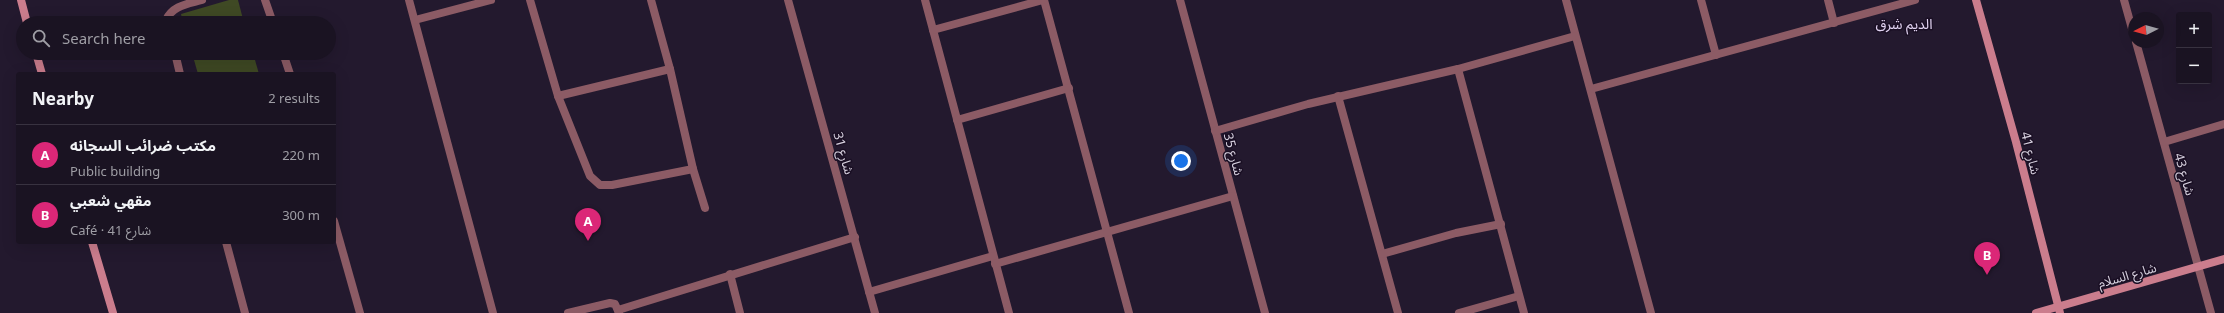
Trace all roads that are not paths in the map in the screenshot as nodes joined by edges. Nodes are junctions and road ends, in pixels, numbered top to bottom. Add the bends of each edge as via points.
1 (21, 0) edge
2 (202, 0) edge
3 (266, 0) edge
4 (409, 0) edge
5 (491, 0) edge
6 (530, 0) edge
7 (651, 0) edge
8 (788, 0) edge
9 (925, 0) edge
10 (1043, 0) edge
11 (1180, 0) edge
12 (1566, 0) edge
13 (1701, 0) edge
14 (1828, 0) edge
15 (1914, 0) edge
16 (1976, 0) edge
17 (2124, 0) edge
18 (2128, 14) edge
19 (26, 16) edge
20 (168, 16) edge
21 (271, 16) edge
22 (415, 20) junction
23 (1834, 23) junction
24 (934, 30) junction
25 (1575, 36) junction
26 (2138, 48) edge
27 (1716, 55) junction
28 (38, 60) edge
29 (177, 60) edge
30 (285, 60) edge
31 (670, 69) junction
32 (1458, 69) junction
33 (41, 72) edge
34 (180, 72) edge
35 (289, 72) edge
36 (1068, 88) junction
37 (1591, 89) junction
38 (558, 96) junction
39 (1338, 96) junction
40 (957, 120) junction
41 (2224, 124) edge
42 (1215, 131) junction
43 (2164, 142) junction
44 (693, 169) junction
45 (1233, 196) junction
46 (705, 208) dead end
47 (1500, 224) junction
48 (336, 228) edge
49 (1108, 232) junction
50 (855, 237) junction
51 (93, 244) edge
52 (227, 244) edge
53 (1382, 254) junction
54 (2224, 259) edge
55 (994, 260) junction
56 (2199, 267) junction
57 (730, 274) junction
58 (869, 292) junction
59 (1519, 296) junction
60 (2059, 310) edge
61 (619, 311) edge
62 (113, 313) edge
63 (245, 313) edge
64 (360, 313) edge
65 (493, 313) edge
66 (568, 313) edge
67 (740, 313) edge
68 (875, 313) edge
69 (1009, 313) edge
70 (1129, 313) edge
71 (1265, 313) edge
72 (1398, 313) edge
73 (1459, 313) edge
74 (1524, 313) edge
75 (1651, 313) edge
76 (2036, 313) edge
77 (2211, 313) edge

1 - 19 street
2 - 20 street via 178,7 170,11
3 - 21 street
4 - 22 street
5 - 22 street
6 - 38 street
7 - 31 street
8 - 50 street, شارع 31
9 - 24 street
10 - 24 street
10 - 36 street
11 - 42 street, شارع 35
12 - 25 street
13 - 27 street
14 - 23 street
15 - 23 street
16 - 60 street, شارع 41
17 - 18 street
22 - 65 street
23 - 27 street
24 - 40 street
25 - 32 street
25 - 37 street
26 - 43 street, شارع 43
27 - 37 street
28 - 33 street
29 - 34 street
30 - 35 street
31 - 38 street
31 - 44 street
32 - 39 street
32 - 47 street
36 - 40 street
36 - 49 street
37 - 75 street
38 - 44 street via 590,176 600,185 612,186
39 - 42 street
39 - 53 street
40 - 55 street
41 - 43 street
42 - 45 street, شارع 35
43 - 56 street, شارع 43
44 - 46 street
45 - 49 street
45 - 71 street, شارع 35
47 - 53 street via 1456,233
47 - 59 street
48 - 64 street
49 - 55 street
49 - 70 street
50 - 57 street
50 - 58 street, شارع 31
51 - 62 street
52 - 63 street
53 - 72 street
54 - 56 street, شارع السلام
55 - 58 street
55 - 69 street
56 - 60 street, شارع السلام
56 - 77 street, شارع 43
57 - 61 street
57 - 67 street
58 - 68 street, شارع 31
59 - 73 street
59 - 74 street
60 - 76 street, شارع السلام
61 - 66 street via 615,304 610,303

